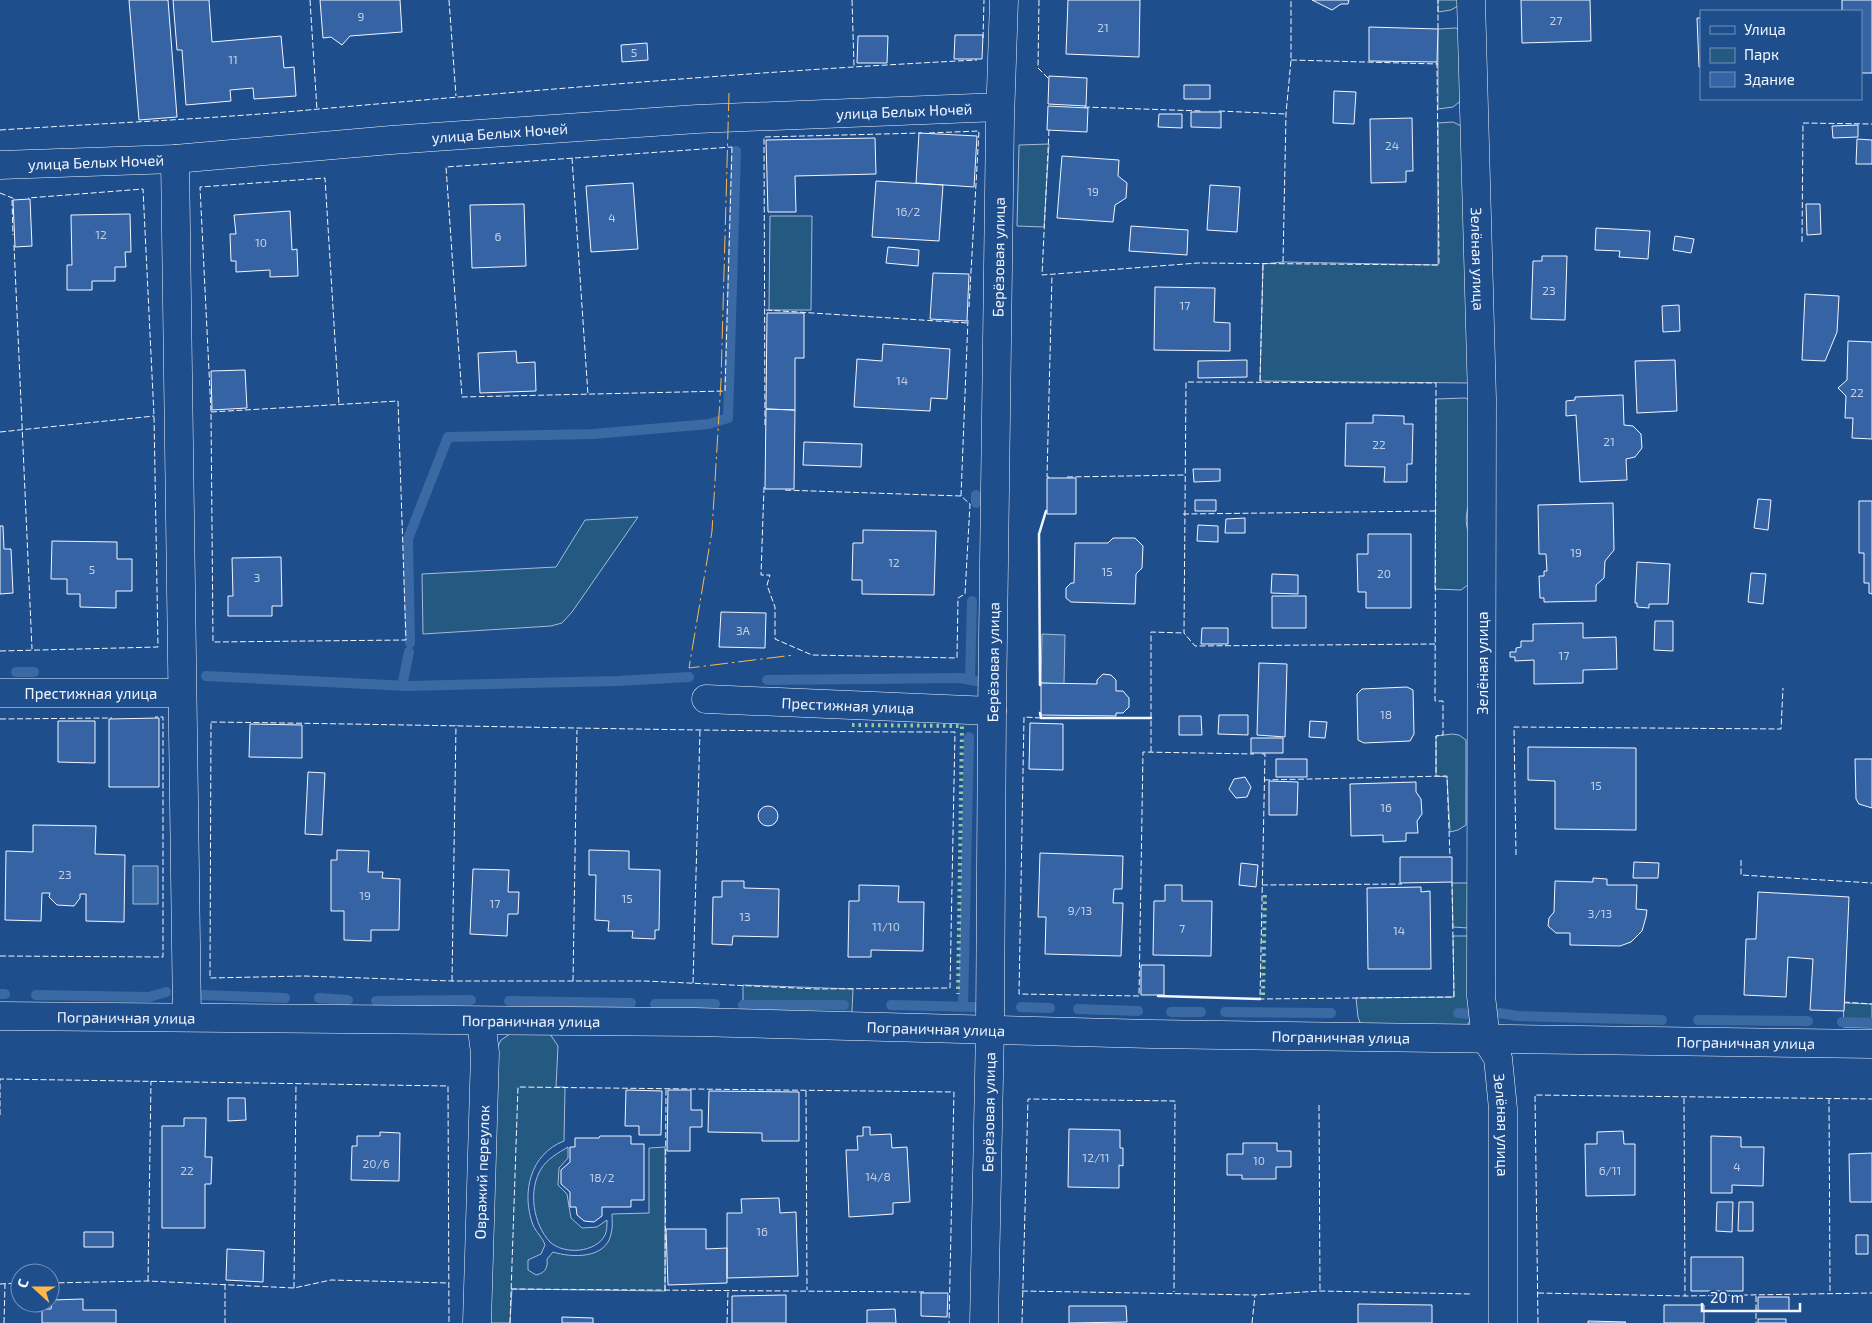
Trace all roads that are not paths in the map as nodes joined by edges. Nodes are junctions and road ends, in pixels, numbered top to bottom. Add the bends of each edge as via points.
1 (1004, 0) edge
2 (1471, 0) edge
3 (1000, 107) junction
4 (175, 159) junction
5 (0, 165) edge
6 (0, 693) edge
7 (182, 693) junction
8 (706, 699) dead end
9 (992, 711) junction
10 (0, 1016) edge
11 (187, 1016) junction
12 (481, 1021) junction
13 (990, 1028) junction
14 (1486, 1039) junction
15 (1872, 1044) edge
16 (476, 1323) edge
17 (984, 1323) edge
18 (1503, 1323) edge

1 - 3 street, Берёзовая улица
2 - 14 street, Зелёная улица via 1482,399 1481,996
3 - 4 street, улица Белых Ночей via 697,120 391,140
3 - 9 street, Берёзовая улица
4 - 5 street, улица Белых Ночей
4 - 7 street
6 - 7 street, Престижная улица
7 - 11 street
8 - 9 street, Престижная улица
9 - 13 street, Берёзовая улица
10 - 11 street, Пограничная улица
11 - 12 street, Пограничная улица
12 - 13 street, Пограничная улица
12 - 16 street, Овражий переулок via 486,1053
13 - 14 street, Пограничная улица
13 - 17 street, Берёзовая улица
14 - 15 street, Пограничная улица
14 - 18 street, Зелёная улица via 1498,1058 1503,1109

